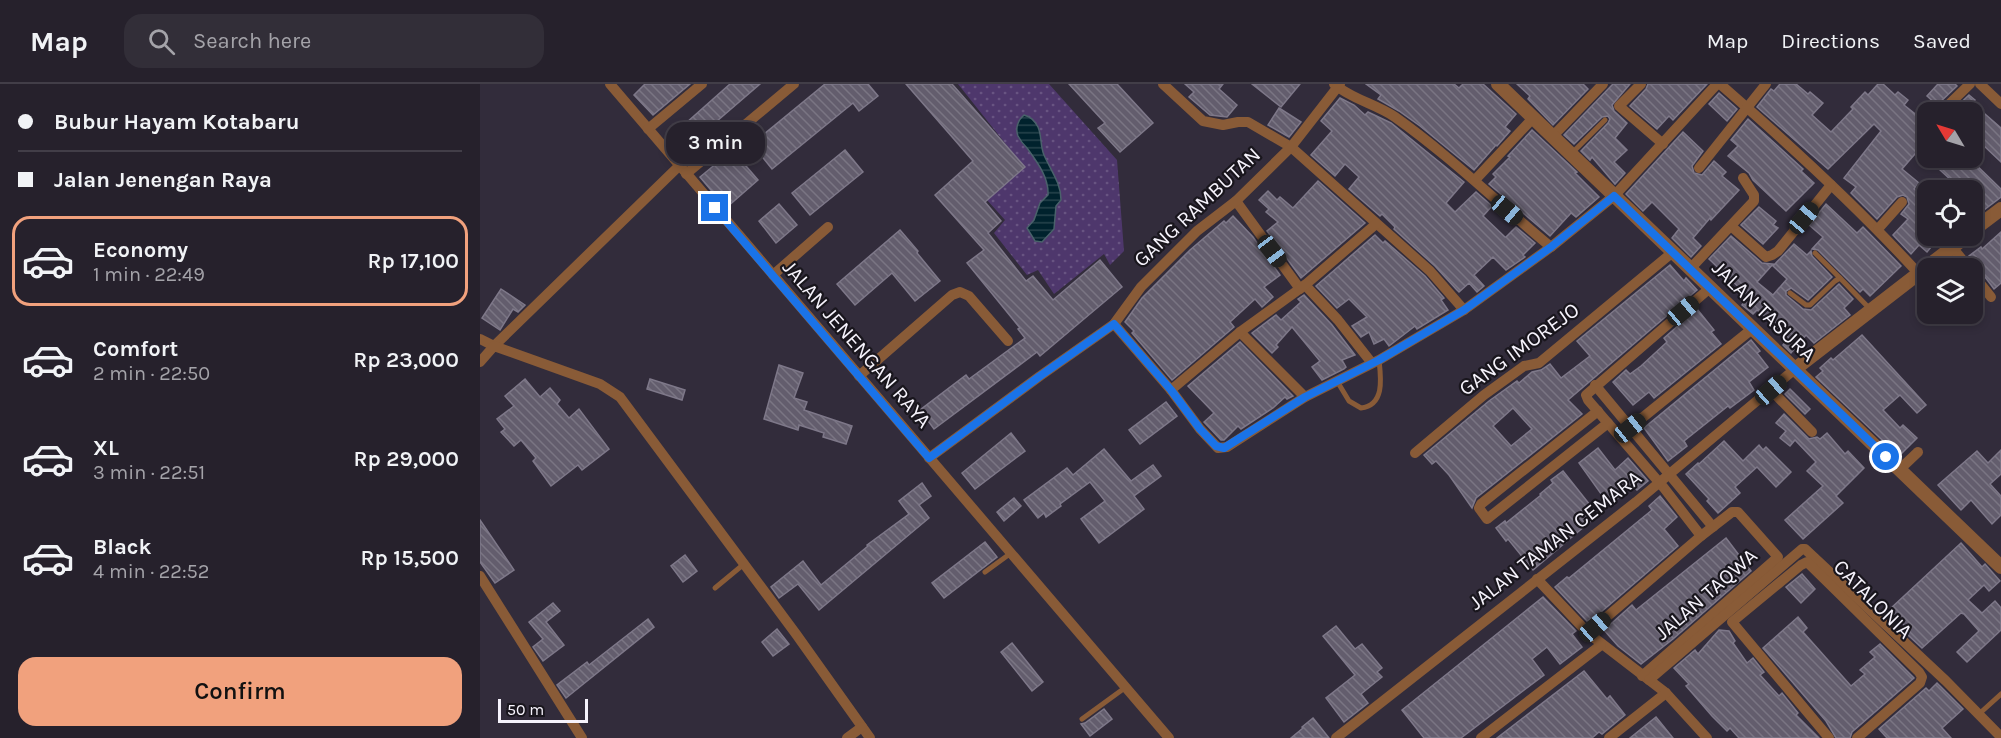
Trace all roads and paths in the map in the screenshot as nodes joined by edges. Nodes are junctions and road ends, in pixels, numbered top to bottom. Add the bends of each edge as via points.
1 (610, 84) edge
2 (702, 84) edge
3 (794, 84) edge
4 (1163, 84) edge
5 (1604, 84) edge
6 (1641, 84) edge
7 (1719, 84) edge
8 (1766, 84) edge
9 (1970, 84) edge
10 (1337, 85) edge
11 (1985, 85) edge
12 (1506, 87) edge
13 (1951, 102) edge
14 (2001, 104) edge
15 (1747, 107) junction
16 (1533, 118) junction
17 (1605, 120) dead end
18 (648, 129) junction
19 (1553, 136) junction
20 (1663, 144) junction
21 (1291, 147) junction
22 (1571, 154) junction
23 (1699, 168) dead end
24 (683, 170) junction
25 (1743, 178) dead end
26 (1475, 180) junction
27 (1832, 185) junction
28 (1614, 196) junction
29 (1236, 201) junction
30 (1902, 202) dead end
31 (2001, 209) edge
32 (1983, 223) edge
33 (1376, 224) junction
34 (1731, 226) junction
35 (828, 227) dead end
36 (1878, 229) junction
37 (1551, 247) junction
38 (1953, 247) joint
39 (1673, 252) junction
40 (1815, 253) dead end
41 (1938, 258) edge
42 (1961, 258) edge
43 (1690, 269) junction
44 (1917, 272) edge
45 (1917, 274) edge
46 (773, 275) junction
47 (1840, 278) junction
48 (1303, 287) junction
49 (1983, 287) edge
50 (1710, 288) junction
51 (1790, 293) dead end
52 (1991, 297) dead end
53 (1464, 310) junction
54 (1871, 310) junction
55 (1114, 324) junction
56 (1752, 329) junction
57 (1240, 332) junction
58 (480, 339) edge
59 (1008, 341) dead end
60 (494, 346) junction
61 (1375, 361) junction
62 (480, 362) edge
63 (1795, 369) junction
64 (859, 376) junction
65 (1337, 381) junction
66 (1595, 385) junction
67 (1171, 390) junction
68 (1771, 390) junction
69 (1305, 397) junction
70 (1598, 411) junction
71 (1608, 423) junction
72 (1630, 428) junction
73 (1812, 432) dead end
74 (1619, 437) junction
75 (1559, 442) junction
76 (1918, 452) dead end
77 (1415, 453) dead end
78 (1569, 454) junction
79 (929, 458) junction
80 (1524, 470) junction
81 (1899, 470) junction
82 (1667, 474) junction
83 (1533, 482) junction
84 (1659, 483) junction
85 (1713, 527) junction
86 (1701, 536) junction
87 (1011, 553) junction
88 (744, 564) junction
89 (2001, 567) edge
90 (986, 572) dead end
91 (480, 576) edge
92 (1538, 579) junction
93 (715, 588) dead end
94 (1588, 633) junction
95 (1601, 645) junction
96 (1645, 678) junction
97 (1126, 687) junction
98 (1666, 693) junction
99 (2001, 694) edge
100 (1977, 715) junction
101 (1082, 719) dead end
102 (862, 727) junction
103 (2001, 737) edge
104 (582, 738) edge
105 (847, 738) edge
106 (870, 738) edge
107 (1169, 738) edge
108 (1336, 738) edge
109 (1481, 738) edge
110 (1609, 738) edge
111 (1707, 738) edge
112 (1829, 738) edge
113 (1857, 738) edge

1 - 18 street, JALAN JENENGAN RAYA
2 - 18 street
3 - 24 street
4 - 21 street via 1203,121 1223,125 1248,122
5 - 19 street
6 - 20 street via 1619,106
7 - 15 street
7 - 20 street
8 - 15 street
9 - 13 street
10 - 21 street, GANG RAMBUTAN
10 - 26 street via 1394,117
11 - 14 street
12 - 16 street, JALAN TASURA
15 - 23 street
15 - 27 street
16 - 19 street, JALAN TASURA
16 - 26 street
17 - 22 lane
18 - 24 street, JALAN JENENGAN RAYA
19 - 22 street, JALAN TASURA
20 - 28 street
21 - 29 street, GANG RAMBUTAN
21 - 33 street
22 - 28 street, JALAN TASURA
24 - 46 street, JALAN JENENGAN RAYA
24 - 60 street
25 - 34 street via 1754,201
26 - 37 street
27 - 34 street via 1769,257
27 - 36 street
28 - 37 street
28 - 39 street, JALAN TASURA
29 - 48 street
29 - 55 street, GANG RAMBUTAN via 1197,231 1141,287
30 - 36 street
31 - 32 street
33 - 48 street
33 - 53 street via 1430,271
34 - 43 street
35 - 46 street
36 - 44 street
37 - 53 street
38 - 41 street
38 - 42 street
39 - 43 street, JALAN TASURA
39 - 77 street, GANG IMOREJO via 1539,363 1524,366
40 - 47 lane
43 - 50 street, JALAN TASURA
45 - 54 street
46 - 64 street, JALAN JENENGAN RAYA
47 - 51 lane via 1810,305
47 - 54 lane
48 - 57 street
48 - 61 street
49 - 52 street
50 - 56 street, JALAN TASURA
50 - 66 street
53 - 61 street
54 - 63 street
55 - 67 street
55 - 79 street, GANG RAMBUTAN
56 - 63 street, JALAN TASURA
56 - 72 street
57 - 67 street
57 - 69 street
58 - 60 street
59 - 64 street via 969,296 960,292
60 - 62 street
60 - 88 street via 600,384 620,397
61 - 65 street
61 - 65 lane via 1381,379 1378,396 1367,408 1349,401
63 - 68 street, JALAN TAMAN CEMARA
63 - 81 street, JALAN TASURA
64 - 79 street, JALAN JENENGAN RAYA
65 - 69 street
66 - 70 street via 1586,395
66 - 72 street
67 - 69 street via 1200,429 1221,448
68 - 73 street
68 - 82 street, JALAN TAMAN CEMARA
70 - 71 street
70 - 75 street
71 - 74 street
71 - 78 street
72 - 74 street
72 - 82 street
74 - 84 street
75 - 78 street
75 - 80 street
76 - 81 street
78 - 83 street
79 - 87 street, JALAN JENENGAN RAYA
80 - 83 street
80 - 83 street via 1482,504 1480,512 1487,519
81 - 89 street, JALAN TASURA
82 - 84 street, JALAN TAMAN CEMARA
82 - 85 street
84 - 86 street
84 - 92 street, JALAN TAMAN CEMARA
85 - 86 street
85 - 96 street, JALAN TAQWA via 1732,512 1738,512 1778,556
86 - 94 street
87 - 90 lane
87 - 97 street, JALAN JENENGAN RAYA
88 - 93 lane
88 - 102 street
91 - 104 street
92 - 94 street
92 - 108 street, JALAN TAMAN CEMARA
94 - 95 street
95 - 96 street
95 - 109 street
96 - 98 street
96 - 100 street via 1805,549
97 - 101 lane
97 - 107 street, JALAN JENENGAN RAYA
98 - 110 street
98 - 111 street
99 - 100 lane
100 - 103 street
102 - 105 street
102 - 106 street
112 - 113 street, CATALONIA via 1732,622 1808,562 1922,677 1920,683

